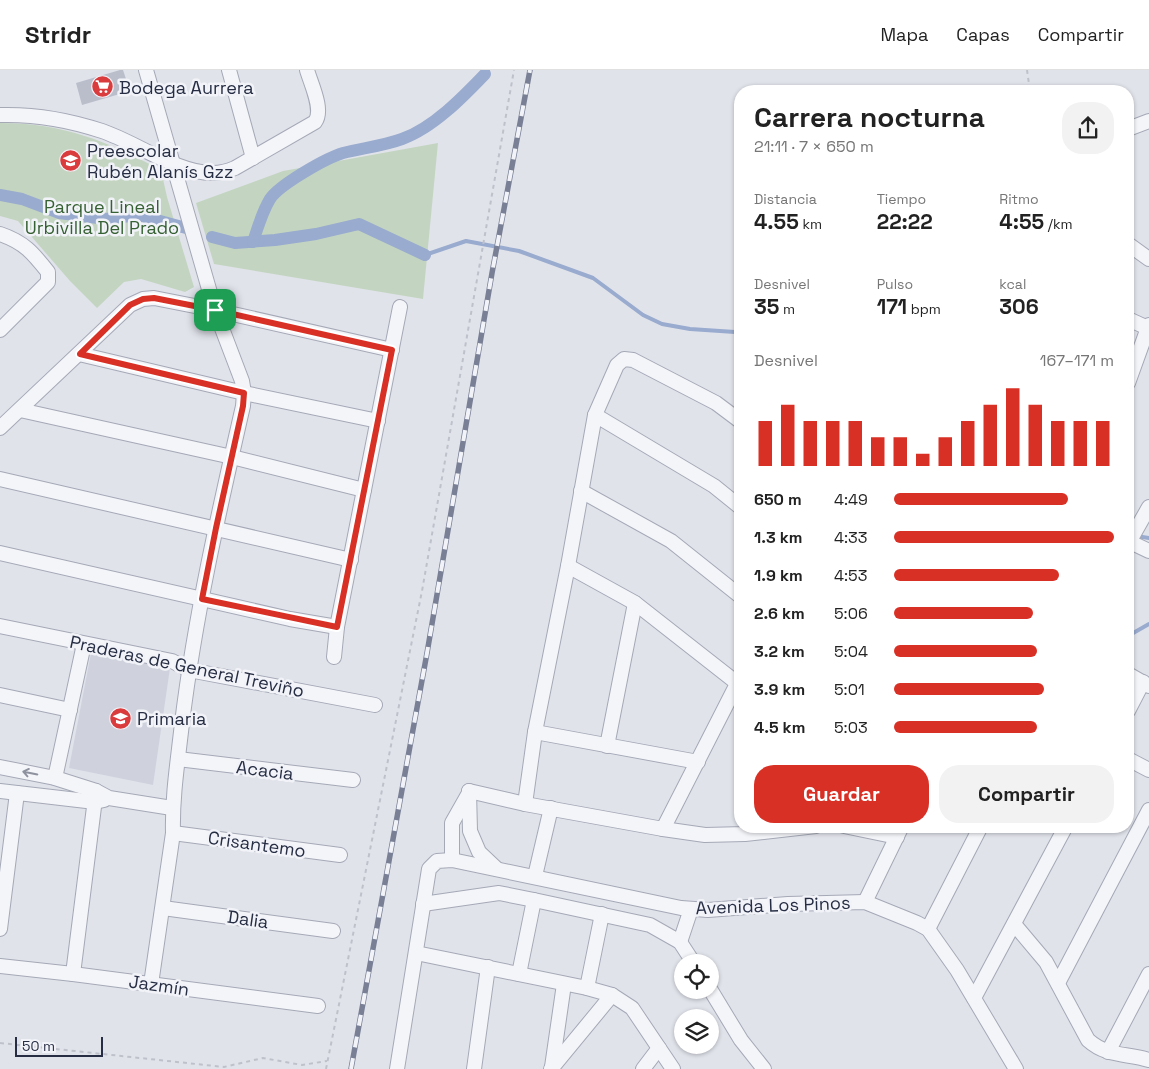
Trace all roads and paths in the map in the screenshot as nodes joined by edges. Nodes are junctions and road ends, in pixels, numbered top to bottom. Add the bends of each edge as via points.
1 (146, 70) edge
2 (229, 70) edge
3 (307, 70) edge
4 (514, 70) edge
5 (1027, 70) edge
6 (1029, 85) edge
7 (0, 113) edge
8 (1149, 121) edge
9 (1134, 127) edge
10 (253, 158) junction
11 (173, 163) junction
12 (0, 234) edge
13 (1134, 248) edge
14 (1149, 259) edge
15 (400, 307) dead end
16 (215, 310) junction
17 (1134, 321) edge
18 (1, 326) edge
19 (1148, 326) edge
20 (392, 350) junction
21 (80, 354) junction
22 (1134, 366) edge
23 (244, 393) junction
24 (20, 410) junction
25 (595, 415) junction
26 (734, 416) edge
27 (378, 421) junction
28 (0, 428) edge
29 (232, 457) junction
30 (0, 478) edge
31 (364, 490) junction
32 (581, 491) junction
33 (734, 501) edge
34 (1149, 507) edge
35 (216, 528) junction
36 (1134, 532) edge
37 (1134, 545) edge
38 (1149, 552) edge
39 (0, 553) edge
40 (351, 560) junction
41 (568, 566) junction
42 (734, 591) edge
43 (202, 599) junction
44 (635, 603) junction
45 (0, 626) edge
46 (337, 627) junction
47 (84, 644) junction
48 (334, 657) dead end
49 (189, 670) junction
50 (734, 676) edge
51 (1134, 677) edge
52 (1146, 684) edge
53 (734, 690) edge
54 (0, 695) edge
55 (1134, 702) edge
56 (375, 705) dead end
57 (70, 710) junction
58 (535, 732) junction
59 (608, 746) junction
60 (178, 759) junction
61 (1134, 761) edge
62 (698, 762) junction
63 (0, 767) edge
64 (1149, 770) edge
65 (55, 778) junction
66 (353, 780) dead end
67 (0, 791) edge
68 (470, 791) junction
69 (17, 793) junction
70 (95, 796) junction
71 (525, 804) junction
72 (172, 808) junction
73 (551, 808) junction
74 (1149, 810) edge
75 (663, 829) junction
76 (734, 832) edge
77 (173, 833) junction
78 (900, 833) edge
79 (978, 833) edge
80 (1062, 833) edge
81 (340, 855) dead end
82 (452, 860) junction
83 (497, 869) junction
84 (535, 876) junction
85 (534, 900) junction
86 (865, 902) junction
87 (422, 904) junction
88 (163, 908) junction
89 (691, 909) junction
90 (602, 914) junction
91 (1014, 924) junction
92 (0, 928) edge
93 (928, 929) junction
94 (333, 931) dead end
95 (680, 942) junction
96 (416, 953) junction
97 (688, 954) edge
98 (0, 966) edge
99 (488, 967) junction
100 (73, 974) junction
101 (519, 974) junction
102 (1149, 974) edge
103 (1058, 983) junction
104 (151, 984) junction
105 (564, 984) junction
106 (587, 988) junction
107 (612, 994) junction
108 (974, 998) junction
109 (716, 999) edge
110 (318, 1006) dead end
111 (0, 1043) edge
112 (659, 1048) junction
113 (1108, 1052) junction
114 (1149, 1060) edge
115 (328, 1061) junction
116 (552, 1068) edge
117 (326, 1069) edge
118 (397, 1069) edge
119 (474, 1069) edge
120 (643, 1069) edge
121 (673, 1069) edge
122 (764, 1069) edge
123 (1016, 1069) edge

1 - 11 street
2 - 10 street
3 - 10 street via 318,118
4 - 115 path via 422,591
5 - 6 path
7 - 11 street via 40,116 78,124 110,134
8 - 9 street
10 - 11 street via 224,172 211,173
11 - 16 street
12 - 18 street via 22,243 48,272 48,282
13 - 14 street
15 - 20 street
16 - 20 street
16 - 21 street via 154,298 143,299 130,305
16 - 23 street
17 - 19 street
19 - 22 street
20 - 27 street
21 - 23 street
21 - 24 street
23 - 27 street
23 - 29 street
24 - 28 street
24 - 29 street
25 - 26 street via 617,365 624,359 633,360 716,403
25 - 32 street
25 - 33 street via 714,486
27 - 31 street
29 - 31 street
29 - 35 street
30 - 35 street
31 - 40 street
32 - 41 street
32 - 42 street via 671,541
34 - 36 street
35 - 40 street
35 - 43 street
37 - 38 street
39 - 43 street
40 - 46 street
41 - 44 street
41 - 58 street
43 - 46 street
43 - 49 street
44 - 50 street
44 - 59 street
45 - 47 street, Praderas de General Treviño
46 - 48 street
47 - 49 street, Praderas de General Treviño via 172,661
47 - 57 street
49 - 56 street, Praderas de General Treviño
49 - 60 street
51 - 52 street
52 - 55 street
53 - 62 street
54 - 57 street
57 - 65 street
58 - 59 street
58 - 71 street
59 - 62 street
60 - 66 street, Acacia
60 - 72 street
61 - 64 street
62 - 75 street
65 -> 63 street
65 - 70 street
67 - 69 street
68 - 71 street
68 - 82 street via 452,824
68 - 83 street via 470,831 479,852
69 - 70 street
69 - 92 street
70 - 72 street
70 - 100 street
71 - 73 street
72 - 77 street
73 - 75 street
73 - 84 street
74 - 103 street
75 - 76 street via 705,835
77 - 81 street, Crisantemo
77 - 88 street
78 - 86 street
79 - 93 street
80 - 91 street
82 - 83 street, Avenida Los Pinos
82 - 87 street via 437,861 429,869
83 - 84 street, Avenida Los Pinos
84 - 89 street, Avenida Los Pinos
85 - 87 street via 499,893
85 - 90 street
85 - 101 street
86 - 89 street, Avenida Los Pinos
86 - 93 street, Avenida Los Pinos
87 - 96 street
88 - 94 street, Dalia
88 - 104 street
89 - 95 street
90 - 95 street via 650,925
90 - 106 street
91 - 103 street via 1046,962
91 - 108 street
93 - 108 street
95 - 97 street
96 - 99 street
96 - 118 street
98 - 100 street, Jazmín
99 - 101 street
99 - 119 street
100 - 104 street, Jazmín
101 - 105 street
102 - 113 street
103 - 113 street via 1088,1040
104 - 110 street, Jazmín
105 - 106 street
105 - 116 street
106 - 107 street
107 - 112 street via 632,1008
107 - 116 street
108 - 123 street
109 - 122 street via 740,1040
111 - 115 path via 224,1067 263,1058 302,1065
112 - 120 street
112 - 121 street
113 - 114 street
115 - 117 path

